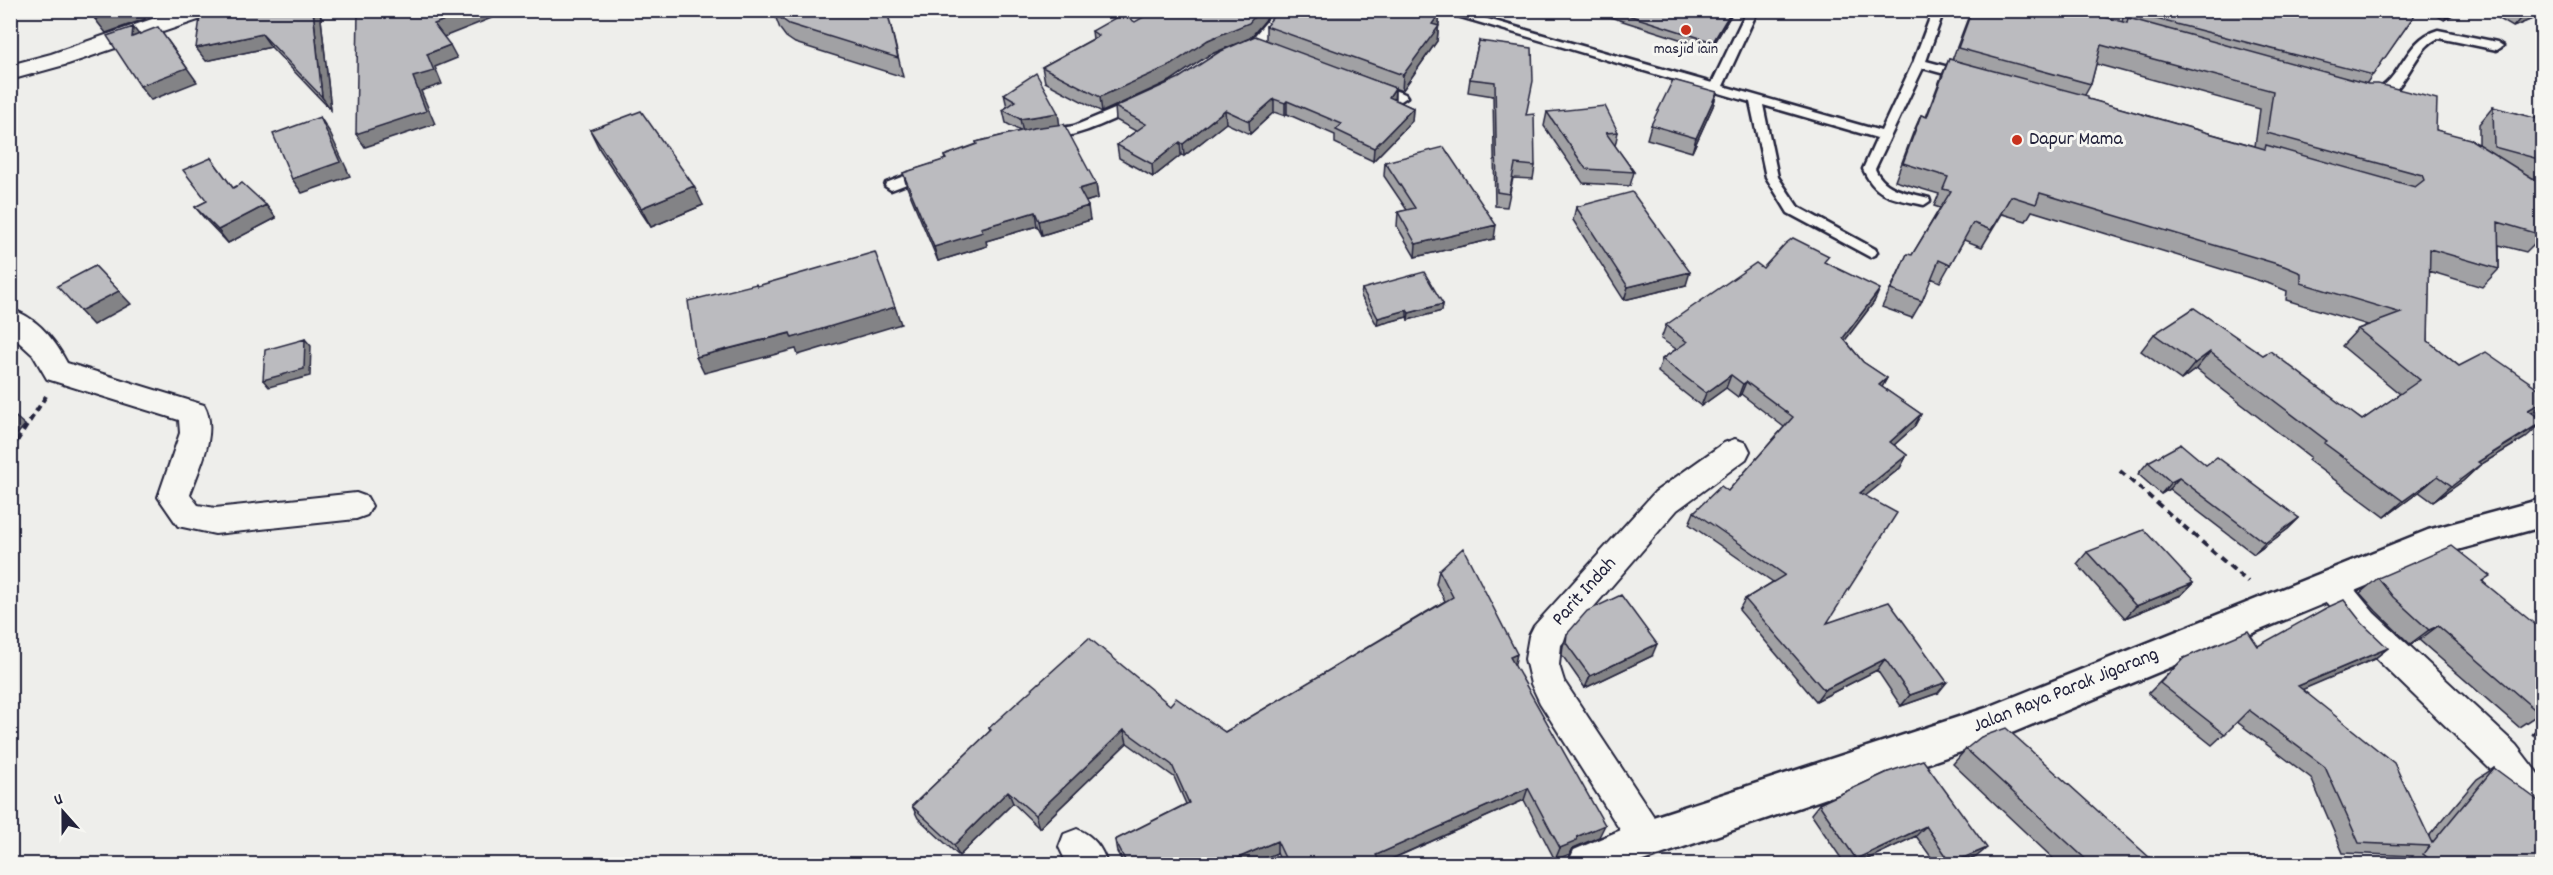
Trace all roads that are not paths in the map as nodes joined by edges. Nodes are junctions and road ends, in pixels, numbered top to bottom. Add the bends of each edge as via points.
1 (205, 10) edge
2 (1283, 10) edge
3 (1442, 10) edge
4 (1488, 10) edge
5 (1753, 10) edge
6 (1940, 10) edge
7 (1480, 21) junction
8 (2497, 46) dead end
9 (1234, 52) edge
10 (1919, 63) junction
11 (11, 74) edge
12 (1977, 79) edge
13 (1367, 84) edge
14 (1716, 87) junction
15 (2362, 96) edge
16 (1401, 97) dead end
17 (1756, 99) junction
18 (1143, 100) edge
19 (1035, 135) edge
20 (1885, 136) junction
21 (933, 169) edge
22 (891, 186) dead end
23 (1924, 201) dead end
24 (1870, 252) dead end
25 (10, 319) edge
26 (1735, 451) dead end
27 (356, 506) dead end
28 (2542, 513) edge
29 (2331, 584) junction
30 (2542, 806) edge
31 (1647, 839) junction
32 (1588, 864) edge

1 - 11 street
2 - 9 lane via 1260,45
3 - 7 lane
4 - 7 lane
5 - 14 lane
6 - 10 lane
7 - 14 lane
8 - 15 lane via 2432,35 2424,38 2395,84 2382,95
10 - 12 lane
10 - 20 lane
13 - 16 lane
14 - 17 lane
17 - 20 lane
17 - 24 lane via 1772,177 1793,210
18 - 19 lane via 1056,135
20 - 23 lane via 1869,169 1875,183 1889,192
21 - 22 lane
25 - 27 street via 32,334 57,370 194,413 195,433 174,497 189,517 215,520
26 - 31 street, Parit Indah via 1666,501 1546,636 1542,652 1541,670 1552,692
28 - 29 street, Jalan Raya Parak Jigarang via 2440,540
29 - 30 street via 2362,623 2503,757
29 - 31 street, Jalan Raya Parak Jigarang via 1990,724
31 - 32 street, Jalan Raya Parak Jigarang

